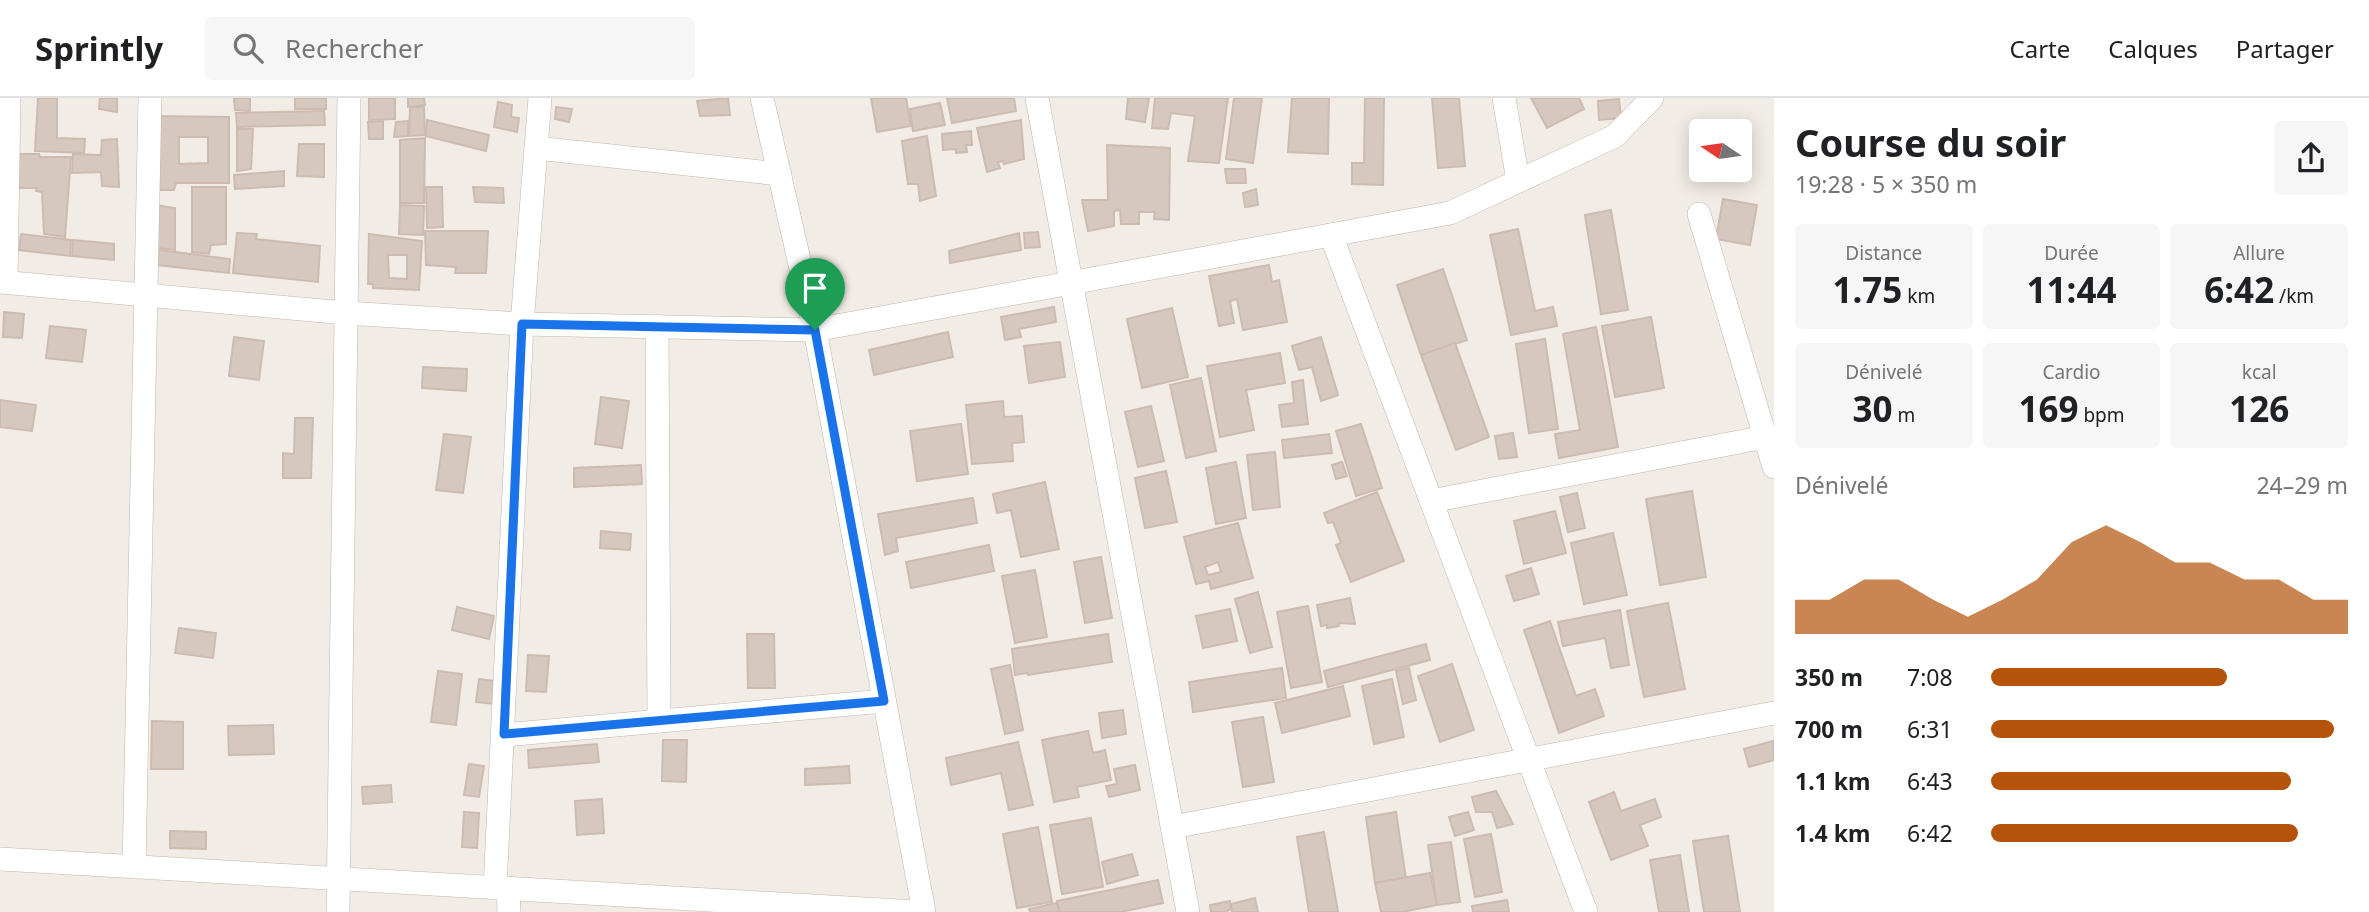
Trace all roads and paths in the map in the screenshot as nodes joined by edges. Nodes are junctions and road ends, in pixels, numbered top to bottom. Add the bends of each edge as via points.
1 (9, 98) edge
2 (150, 98) edge
3 (349, 98) edge
4 (540, 98) edge
5 (762, 98) edge
6 (1037, 98) edge
7 (1504, 98) edge
8 (1652, 98) edge
9 (536, 148) junction
10 (780, 174) junction
11 (1518, 181) junction
12 (1699, 215) dead end
13 (1331, 235) junction
14 (3, 282) edge
15 (1072, 283) junction
16 (145, 295) junction
17 (346, 313) junction
18 (522, 324) junction
19 (657, 326) junction
20 (815, 330) junction
21 (1765, 437) junction
22 (1774, 467) edge
23 (1431, 501) junction
24 (884, 701) junction
25 (1774, 713) edge
26 (659, 721) junction
27 (504, 734) junction
28 (1529, 760) junction
29 (1173, 827) junction
30 (0, 859) edge
31 (134, 867) junction
32 (338, 879) junction
33 (501, 888) junction
34 (680, 905) edge
35 (795, 909) edge
36 (338, 912) edge
37 (509, 912) edge
38 (916, 912) edge
39 (924, 912) edge
40 (1188, 912) edge
41 (1586, 912) edge

1 - 14 street
2 - 16 street
3 - 17 street
4 - 9 street
5 - 10 street
6 - 15 street
7 - 11 street
8 - 11 street via 1615,136
9 - 10 street
9 - 18 street
10 - 20 street
11 - 13 street via 1450,213
12 - 21 street
13 - 15 street
13 - 23 street
14 - 16 street
15 - 20 street
15 - 29 street
16 - 17 street
16 - 31 street
17 - 18 street
17 - 32 street
18 - 19 street
18 - 27 street
19 - 20 street
19 - 26 street
20 - 24 street
21 - 22 street
21 - 23 street
23 - 28 street
24 - 26 street
24 - 39 street
25 - 28 street
26 - 27 street
27 - 33 street
28 - 29 street
28 - 41 street
29 - 40 street
30 - 31 street
31 - 32 street
32 - 33 street
32 - 36 street
33 - 34 street
33 - 37 street
34 - 35 street
35 - 38 street

